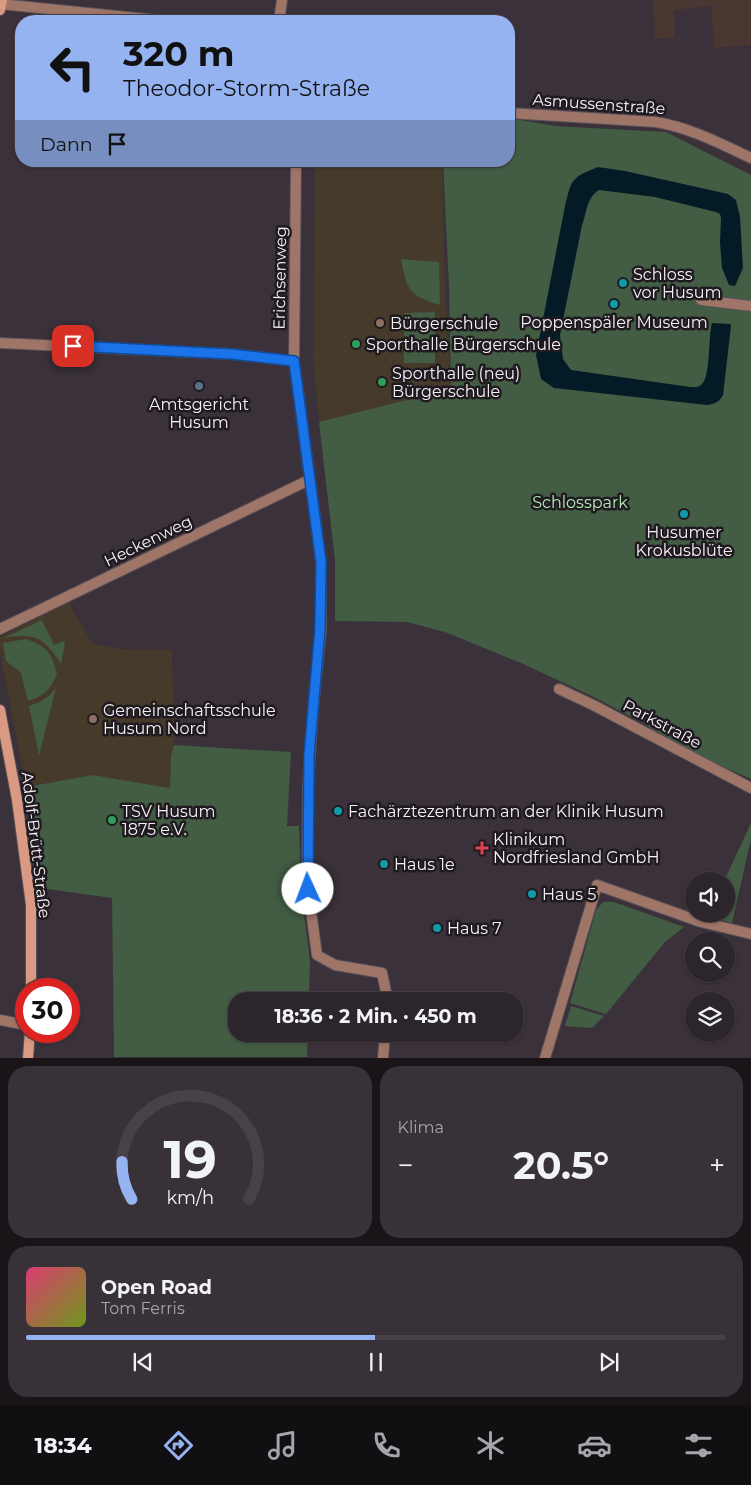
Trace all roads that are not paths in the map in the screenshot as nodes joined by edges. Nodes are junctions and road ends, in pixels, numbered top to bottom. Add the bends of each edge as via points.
1 (282, 0) edge
2 (1, 5) edge
3 (104, 15) edge
4 (280, 15) edge
5 (515, 113) edge
6 (751, 158) edge
7 (296, 167) edge
8 (701, 300) dead end
9 (751, 306) edge
10 (0, 343) edge
11 (294, 361) junction
12 (309, 480) junction
13 (0, 629) edge
14 (559, 689) dead end
15 (0, 710) edge
16 (3, 736) edge
17 (751, 788) edge
18 (751, 934) edge
19 (30, 978) edge
20 (386, 992) edge
21 (0, 1020) edge
22 (15, 1023) edge
23 (384, 1042) edge
24 (29, 1043) edge
25 (28, 1058) edge
26 (383, 1058) edge
27 (545, 1058) edge

1 - 4 street
2 - 3 street
5 - 6 street, Asmussenstraße via 656,122 686,128
7 - 11 street, Erichsenweg
8 - 9 street
10 - 11 street via 231,354
11 - 12 street, Erichsenweg
12 - 13 street, Heckenweg
12 - 20 street, Erichsenweg via 321,562 320,628 308,786 307,881 317,955 336,965 382,974
14 - 17 street, Parkstraße
15 - 16 main road, Adolf-Brütt-Straße
16 - 19 main road, Adolf-Brütt-Straße via 17,800 31,905
18 - 27 street via 702,922 597,885
21 - 22 street
23 - 26 street
24 - 25 main road

